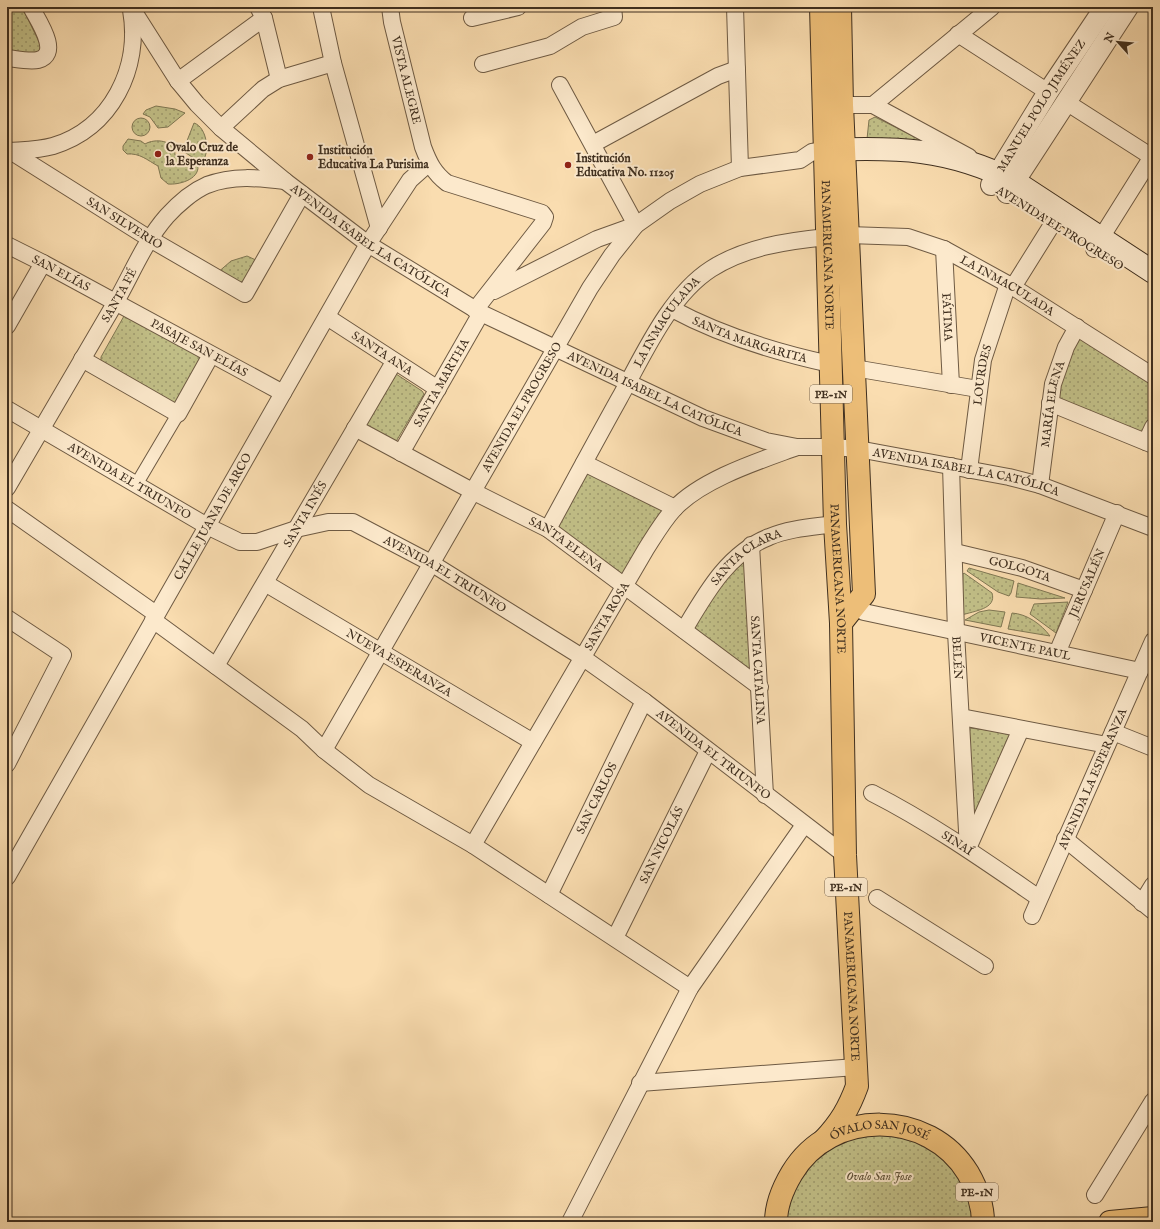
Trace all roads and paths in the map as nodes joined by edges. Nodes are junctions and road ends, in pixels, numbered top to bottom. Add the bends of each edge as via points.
1 (31, 7) edge
2 (131, 7) edge
3 (321, 7) edge
4 (390, 7) edge
5 (518, 7) edge
6 (613, 7) edge
7 (735, 7) edge
8 (820, 7) edge
9 (840, 7) edge
10 (992, 7) edge
11 (1105, 7) edge
12 (1128, 7) edge
13 (261, 13) edge
14 (472, 18) dead end
15 (958, 34) junction
16 (7, 58) edge
17 (333, 63) junction
18 (483, 64) dead end
19 (737, 69) junction
20 (279, 79) junction
21 (178, 81) junction
22 (560, 85) dead end
23 (1048, 92) junction
24 (1066, 102) junction
25 (842, 105) junction
26 (873, 105) junction
27 (221, 128) junction
28 (593, 144) junction
29 (9, 150) edge
30 (1152, 156) edge
31 (835, 157) junction
32 (429, 163) junction
33 (740, 168) junction
34 (285, 181) junction
35 (1002, 183) junction
36 (302, 194) junction
37 (545, 217) joint
38 (1053, 223) junction
39 (636, 225) junction
40 (378, 228) junction
41 (848, 235) junction
42 (827, 237) junction
43 (150, 240) junction
44 (368, 244) junction
45 (1097, 244) junction
46 (7, 245) edge
47 (944, 249) junction
48 (44, 263) junction
49 (1153, 272) edge
50 (1010, 285) junction
51 (1153, 286) edge
52 (490, 292) junction
53 (115, 303) junction
54 (672, 309) junction
55 (478, 311) junction
56 (327, 317) junction
57 (7, 326) edge
58 (1077, 327) junction
59 (555, 348) junction
60 (212, 355) junction
61 (82, 360) junction
62 (394, 362) junction
63 (830, 364) junction
64 (854, 368) junction
65 (1153, 376) edge
66 (628, 383) junction
67 (951, 385) junction
68 (438, 389) junction
69 (978, 390) junction
70 (283, 393) junction
71 (1050, 403) junction
72 (7, 409) edge
73 (178, 414) junction
74 (1153, 426) edge
75 (355, 428) junction
76 (40, 430) junction
77 (1149, 444) edge
78 (797, 447) junction
79 (833, 447) junction
80 (858, 449) junction
81 (401, 453) junction
82 (584, 463) junction
83 (951, 466) junction
84 (969, 470) junction
85 (136, 485) junction
86 (1040, 485) junction
87 (7, 488) edge
88 (474, 492) junction
89 (675, 508) junction
90 (7, 509) edge
91 (1117, 513) junction
92 (835, 524) junction
93 (207, 526) junction
94 (1153, 528) edge
95 (296, 529) junction
96 (548, 529) junction
97 (752, 545) junction
98 (955, 552) junction
99 (431, 563) junction
100 (265, 583) junction
101 (624, 586) junction
102 (1084, 590) junction
103 (864, 603) junction
104 (155, 617) junction
105 (7, 618) edge
106 (841, 623) junction
107 (684, 630) junction
108 (956, 632) junction
109 (1153, 641) edge
110 (379, 651) junction
111 (1058, 653) junction
112 (582, 657) junction
113 (216, 666) junction
114 (1140, 671) junction
115 (760, 687) junction
116 (644, 701) junction
117 (961, 717) junction
118 (1021, 728) junction
119 (1110, 739) junction
120 (533, 742) junction
121 (1153, 748) edge
122 (324, 750) junction
123 (708, 751) junction
124 (7, 764) edge
125 (872, 793) dead end
126 (765, 795) junction
127 (804, 825) junction
128 (1065, 839) junction
129 (473, 845) junction
130 (968, 849) junction
131 (845, 855) junction
132 (7, 877) edge
133 (1153, 885) edge
134 (549, 894) junction
135 (877, 898) dead end
136 (1039, 898) junction
137 (1147, 907) edge
138 (1032, 916) dead end
139 (615, 938) junction
140 (985, 966) dead end
141 (690, 988) junction
142 (856, 1067) junction
143 (640, 1083) junction
144 (1153, 1101) edge
145 (824, 1140) junction
146 (1095, 1195) dead end
147 (1153, 1218) edge
148 (570, 1222) edge
149 (776, 1222) edge
150 (983, 1222) edge
151 (1110, 1222) edge

1 - 16 street via 50,48 47,55 38,60
2 - 21 street, AVENIDA ISABEL LA CATÓLICA
2 - 29 street via 134,27 133,49 120,90 108,109 74,137 32,150
3 - 17 street
4 - 32 street, VISTA ALEGRE via 423,148
5 - 14 street
6 - 18 street via 614,16 582,26 550,46
7 - 19 street
8 - 31 highway, PANAMERICANA NORTE / PE-1N
9 - 25 highway, PANAMERICANA NORTE / PE-1N
10 - 15 street
11 - 23 street, MANUEL POLO JIMÉNEZ
12 - 24 street, MANUEL POLO JIMÉNEZ
13 - 20 street
13 - 21 street
15 - 23 street
15 - 26 street
17 - 20 street
17 - 40 street
19 - 28 street via 718,76
19 - 33 street
20 - 27 street via 263,89
21 - 27 street, AVENIDA ISABEL LA CATÓLICA
22 - 28 street
23 - 35 street, MANUEL POLO JIMÉNEZ
24 - 30 street
24 - 35 street, MANUEL POLO JIMÉNEZ
25 - 26 street
25 - 31 highway, PANAMERICANA NORTE / PE-1N
26 - 35 street, AVENIDA EL PROGRESO
27 - 34 street, AVENIDA ISABEL LA CATÓLICA
28 - 39 street
29 - 43 street, SAN SILVERIO
30 - 45 street
31 - 33 street, AVENIDA EL PROGRESO via 812,152 800,160
31 - 35 main road, AVENIDA EL PROGRESO via 924,164
31 - 41 highway, PANAMERICANA NORTE / PE-1N
31 - 42 highway, PANAMERICANA NORTE / PE-1N
32 - 37 street, VISTA ALEGRE via 436,174 447,183 542,213
32 - 40 street, CALLE JUANA DE ARCO via 410,180
33 - 39 street, AVENIDA EL PROGRESO via 700,184
34 - 36 street, AVENIDA ISABEL LA CATÓLICA
34 - 43 street, SANTA FÉ via 231,179 207,185 189,196 167,216
35 - 38 main road, AVENIDA EL PROGRESO
35 - 45 main road, AVENIDA EL PROGRESO
36 - 43 street, SAN SILVERIO via 245,294
36 - 44 street, AVENIDA ISABEL LA CATÓLICA
37 - 52 street, SANTA MARTHA
38 - 45 main road, AVENIDA EL PROGRESO
38 - 50 street, LOURDES
39 - 52 street via 597,239
39 - 59 street, AVENIDA EL PROGRESO via 612,254
40 - 44 street, CALLE JUANA DE ARCO
41 - 47 street, LA INMACULADA via 908,236
41 - 64 highway, PANAMERICANA NORTE / PE-1N
42 - 54 street, LA INMACULADA via 788,241 733,258 711,269 692,284
42 - 63 highway, PANAMERICANA NORTE / PE-1N
43 - 53 street, SANTA FÉ
44 - 55 street, AVENIDA ISABEL LA CATÓLICA
44 - 56 street, CALLE JUANA DE ARCO
45 - 49 main road, AVENIDA EL PROGRESO
45 - 51 main road, AVENIDA EL PROGRESO
46 - 48 street, SAN ELÍAS
47 - 50 street, LA INMACULADA
47 - 67 street, FÁTIMA
48 - 53 street, SAN ELÍAS
48 - 57 street
50 - 58 street, LA INMACULADA
50 - 69 street, LOURDES via 987,345
52 - 55 street, SANTA MARTHA
53 - 60 street, PASAJE SAN ELÍAS
53 - 61 street, SANTA FÉ
54 - 63 street, SANTA MARGARITA via 692,320 755,345
54 - 66 street, LA INMACULADA
55 - 59 street, AVENIDA ISABEL LA CATÓLICA
55 - 68 street, SANTA MARTHA
56 - 62 street, SANTA ANA
56 - 70 street, CALLE JUANA DE ARCO
58 - 65 street, LA INMACULADA
58 - 71 street, MARÍA ELENA via 1059,366
59 - 66 street, AVENIDA ISABEL LA CATÓLICA
59 - 88 street, AVENIDA EL PROGRESO
60 - 70 street, PASAJE SAN ELÍAS
60 - 73 street
61 - 73 street
61 - 76 street, SANTA FÉ
62 - 68 street, SANTA ANA
62 - 75 street, SANTA INÉS
63 - 79 highway, PANAMERICANA NORTE / PE-1N
64 - 67 street
64 - 80 highway, PANAMERICANA NORTE / PE-1N
66 - 78 street, AVENIDA ISABEL LA CATÓLICA via 736,431 766,441
66 - 82 street, LA INMACULADA
67 - 69 street
68 - 81 street, SANTA MARTHA
69 - 84 street, LOURDES
70 - 93 street, CALLE JUANA DE ARCO
71 - 77 street
71 - 86 street, MARÍA ELENA
72 - 76 street, AVENIDA EL TRIUNFO
73 - 85 street
74 - 77 street
75 - 81 street, SANTA ELENA
75 - 95 street, SANTA INÉS
76 - 85 street, AVENIDA EL TRIUNFO
76 - 87 street, SANTA FÉ
78 - 79 street, AVENIDA ISABEL LA CATÓLICA
78 - 89 street, SANTA ROSA via 723,476
79 - 80 street, AVENIDA ISABEL LA CATÓLICA
79 - 92 highway, PANAMERICANA NORTE / PE-1N
80 - 83 street, AVENIDA ISABEL LA CATÓLICA
80 - 103 highway, PANAMERICANA NORTE / PE-1N
81 - 88 street, SANTA ELENA
82 - 89 street
82 - 96 street, LA INMACULADA
83 - 84 street, AVENIDA ISABEL LA CATÓLICA
83 - 98 street, BELÉN
84 - 86 street, AVENIDA ISABEL LA CATÓLICA
85 - 93 street, AVENIDA EL TRIUNFO
86 - 91 street, AVENIDA ISABEL LA CATÓLICA
88 - 96 street, SANTA ELENA
88 - 99 street, AVENIDA EL PROGRESO
89 - 101 street, SANTA ROSA
90 - 104 street
91 - 94 street, AVENIDA ISABEL LA CATÓLICA
91 - 102 street, JERUSALÉN
92 - 97 street, SANTA CLARA via 776,534
92 - 106 highway, PANAMERICANA NORTE / PE-1N
93 - 95 street, AVENIDA EL TRIUNFO via 240,542 257,542
93 - 104 street, CALLE JUANA DE ARCO
95 - 99 street, AVENIDA EL TRIUNFO via 328,522 353,522
95 - 100 street, SANTA INÉS
96 - 101 street, SANTA ELENA
97 - 107 street, SANTA CLARA via 718,576
97 - 115 street, SANTA CATALINA
98 - 102 street, GOLGOTA via 1022,568
98 - 108 street, BELÉN
99 - 110 street, AVENIDA EL PROGRESO
99 - 112 street, AVENIDA EL TRIUNFO
100 - 110 street, NUEVA ESPERANZA
100 - 113 street, SANTA INÉS
101 - 107 street, SANTA ELENA
101 - 112 street, SANTA ROSA
102 - 111 street, JERUSALÉN
103 - 106 highway
103 - 108 street, VICENTE PAUL
104 - 113 street
104 - 132 street, CALLE JUANA DE ARCO
105 - 124 street via 63,655
106 - 131 highway, PANAMERICANA NORTE / PE-1N
107 - 115 street, SANTA ELENA
108 - 111 street, VICENTE PAUL
108 - 117 street, BELÉN
109 - 114 street, AVENIDA LA ESPERANZA
110 - 120 street, NUEVA ESPERANZA
110 - 122 street, AVENIDA EL PROGRESO
111 - 114 street, VICENTE PAUL
112 - 116 street, AVENIDA EL TRIUNFO
112 - 120 street, SANTA ROSA
113 - 122 street via 302,729
114 - 119 street, AVENIDA LA ESPERANZA
115 - 126 street, SANTA CATALINA
116 - 123 street, AVENIDA EL TRIUNFO
116 - 134 street, SAN CARLOS
117 - 118 street
117 - 130 street, BELÉN
118 - 119 street
118 - 130 street
119 - 121 street
119 - 128 street, AVENIDA LA ESPERANZA
120 - 129 street, SANTA ROSA
122 - 129 street via 369,785
123 - 126 street, AVENIDA EL TRIUNFO
123 - 139 street, SAN NICOLÁS
125 - 130 street, SINAÍ
126 - 127 street, AVENIDA EL TRIUNFO
127 - 131 street, AVENIDA EL TRIUNFO
127 - 141 street
128 - 136 street, AVENIDA LA ESPERANZA
128 - 137 street
129 - 134 street
130 - 136 street, SINAÍ
131 - 142 highway, PANAMERICANA NORTE / PE-1N
133 - 137 street
134 - 139 street
135 - 140 street
136 - 138 street, AVENIDA LA ESPERANZA
139 - 141 street
141 - 143 street
142 - 143 street
142 - 145 highway, PANAMERICANA NORTE / PE-1N via 856,1086 850,1105 840,1123
143 - 148 street
144 - 146 street
145 - 149 highway, ÓVALO SAN JOSÉ / PE-1N via 796,1166 786,1183 779,1200
145 - 150 highway, ÓVALO SAN JOSÉ / PE-1N via 854,1127 879,1124 911,1129 934,1139 963,1165 973,1181 980,1199
147 - 151 highway

